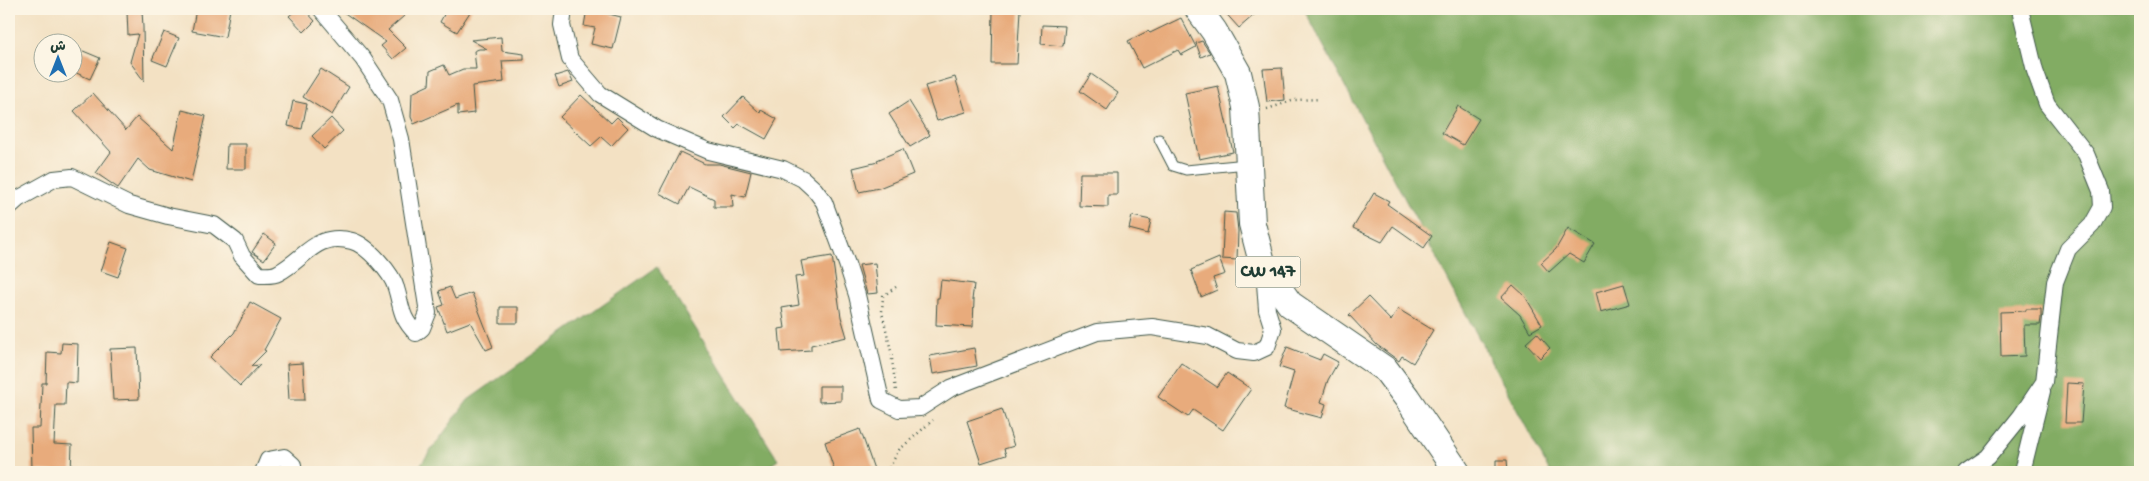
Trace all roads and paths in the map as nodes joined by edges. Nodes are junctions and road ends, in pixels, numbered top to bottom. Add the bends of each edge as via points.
1 (322, 9) edge
2 (564, 9) edge
3 (1198, 9) edge
4 (2020, 9) edge
5 (1320, 99) dead end
6 (1246, 115) junction
7 (1159, 139) dead end
8 (1249, 164) junction
9 (9, 207) edge
10 (1263, 266) junction
11 (896, 287) dead end
12 (2044, 382) junction
13 (899, 409) junction
14 (937, 416) dead end
15 (263, 472) edge
16 (294, 472) edge
17 (887, 472) edge
18 (1456, 472) edge
19 (1966, 472) edge
20 (2022, 472) edge

1 - 9 street via 363,59 390,100 401,139 428,313 422,328 416,333 401,312 396,286 388,273 369,251 354,241 333,238 311,247 276,274 259,276 242,256 235,241 214,225 129,205 72,178 54,179
2 - 13 street via 562,25 570,59 600,94 657,129 708,151 783,169 815,190 824,202 857,295 881,400
3 - 6 main road, CW 147 via 1238,73
4 - 12 street via 2035,71 2047,104 2086,154 2101,192 2102,207 2092,225 2068,249 2055,282
5 - 6 path via 1295,100
6 - 8 main road, CW 147
7 - 8 lane via 1173,166 1186,170
8 - 10 main road, CW 147 via 1252,224
10 - 13 street via 1267,310 1273,329 1268,347 1254,353 1237,351 1208,336 1152,327 1098,332 951,388 920,408
10 - 18 main road, CW 147 via 1290,304 1386,370
11 - 13 path via 883,296 882,312 892,351
12 - 19 street via 1988,456
12 - 20 street
14 - 17 path via 898,450
15 - 16 street via 268,460 284,457 293,465

